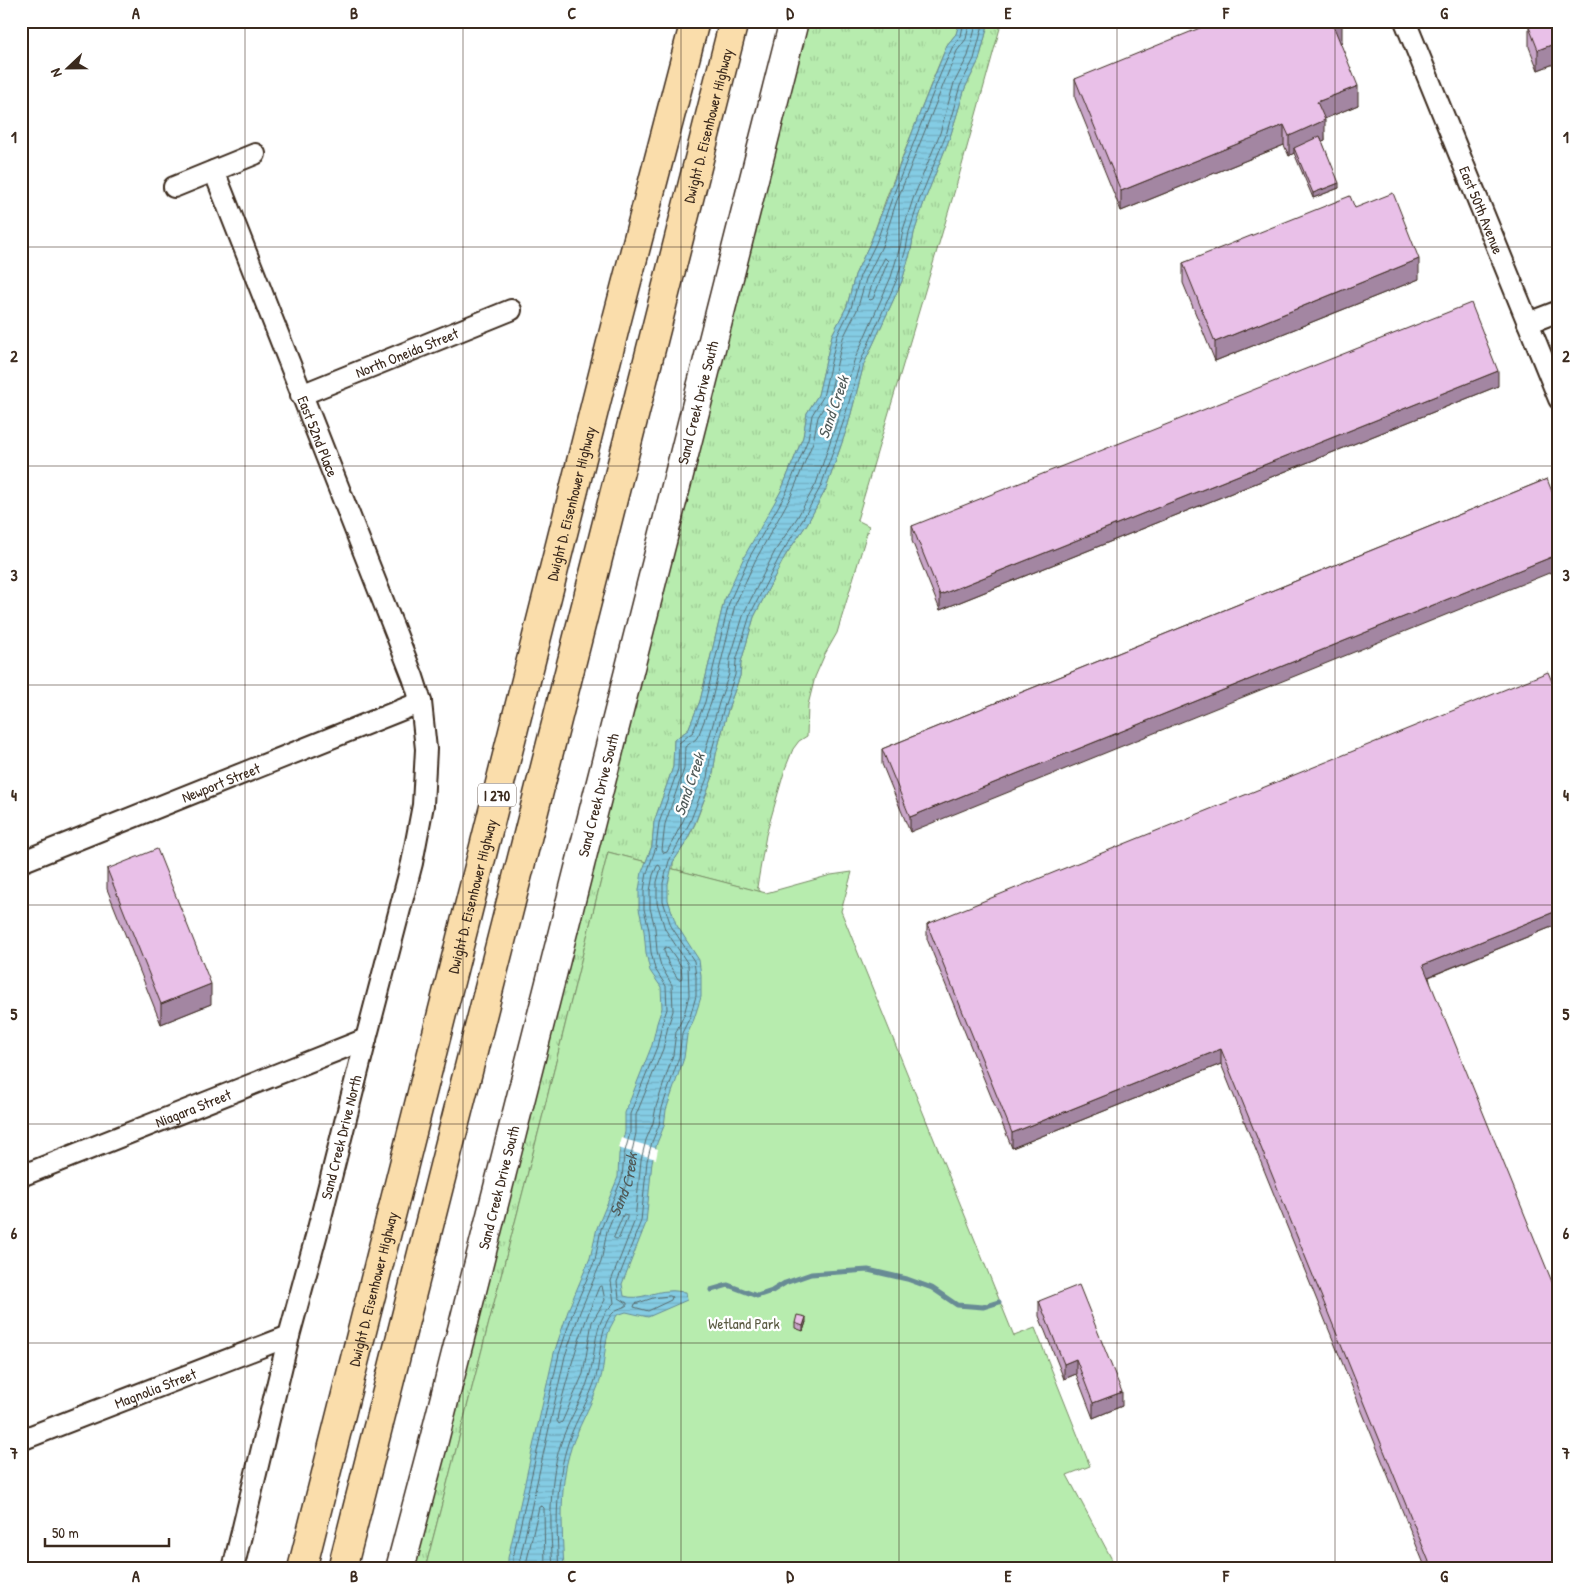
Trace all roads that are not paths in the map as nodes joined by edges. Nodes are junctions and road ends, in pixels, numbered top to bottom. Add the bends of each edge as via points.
1 (696, 21) edge
2 (734, 21) edge
3 (794, 21) edge
4 (1405, 21) edge
5 (255, 154) dead end
6 (214, 170) junction
7 (174, 187) dead end
8 (511, 310) dead end
9 (1559, 311) edge
10 (1528, 323) junction
11 (301, 395) junction
12 (1559, 399) edge
13 (421, 702) junction
14 (21, 862) edge
15 (366, 1039) junction
16 (21, 1176) edge
17 (289, 1336) junction
18 (21, 1440) edge
19 (234, 1569) edge
20 (302, 1569) edge
21 (342, 1569) edge
22 (400, 1569) edge

1 - 20 highway, Dwight D. Eisenhower Highway / I 270 via 616,323
2 - 21 highway, Dwight D. Eisenhower Highway / I 270
3 - 22 main road, Sand Creek Drive South
4 - 10 street, East 50th Avenue
5 - 6 street
6 - 7 street
6 - 11 street, East 52nd Place
8 - 11 street, North Oneida Street
9 - 10 street
10 - 12 street, East 50th Avenue
11 - 13 street, East 52nd Place
13 - 14 street, Newport Street
13 - 15 street, Sand Creek Drive North via 426,749 423,805 412,863
15 - 16 street, Niagara Street
15 - 17 street, Sand Creek Drive North
17 - 18 street, Magnolia Street
17 - 19 street, Sand Creek Drive North

